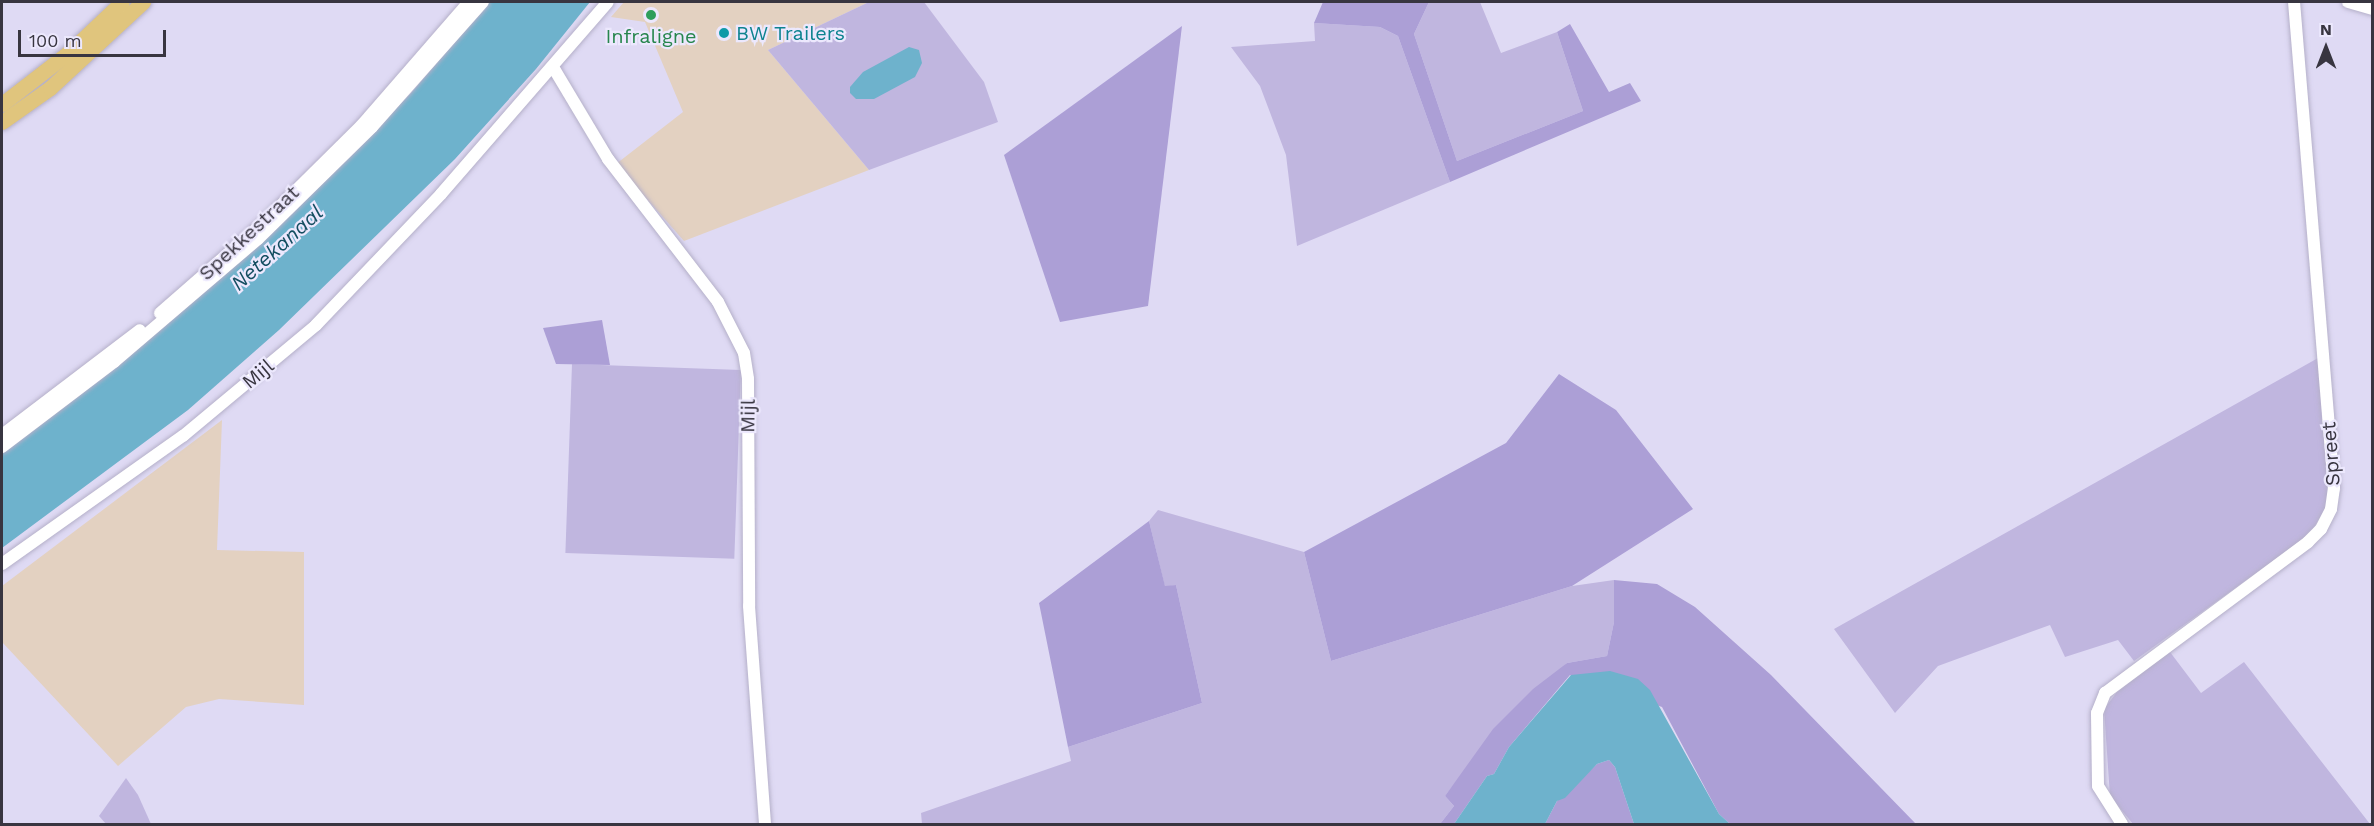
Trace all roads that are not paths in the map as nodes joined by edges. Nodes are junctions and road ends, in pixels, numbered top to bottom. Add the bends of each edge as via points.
1 (122, 2) edge
2 (143, 2) edge
3 (469, 2) edge
4 (483, 2) edge
5 (608, 2) edge
6 (2294, 2) edge
7 (2348, 2) edge
8 (2373, 9) edge
9 (553, 67) junction
10 (2, 104) edge
11 (2, 122) edge
12 (2, 435) edge
13 (2, 447) edge
14 (2, 564) edge
15 (765, 825) edge
16 (2122, 825) edge

1 - 10 main road via 68,53
2 - 11 main road via 59,81
3 - 12 street, Spekkestraat via 362,125 262,224 143,328
4 - 13 street via 372,127 281,218 114,362
5 - 9 street, Mijl
6 - 16 street, Spreet via 2334,488 2331,509 2321,529 2308,542 2105,693 2097,713 2098,786
7 - 8 street
9 - 14 street, Mijl via 441,194 316,325 183,436
9 - 15 street, Mijl via 608,159 706,284 744,353 748,378 749,595

